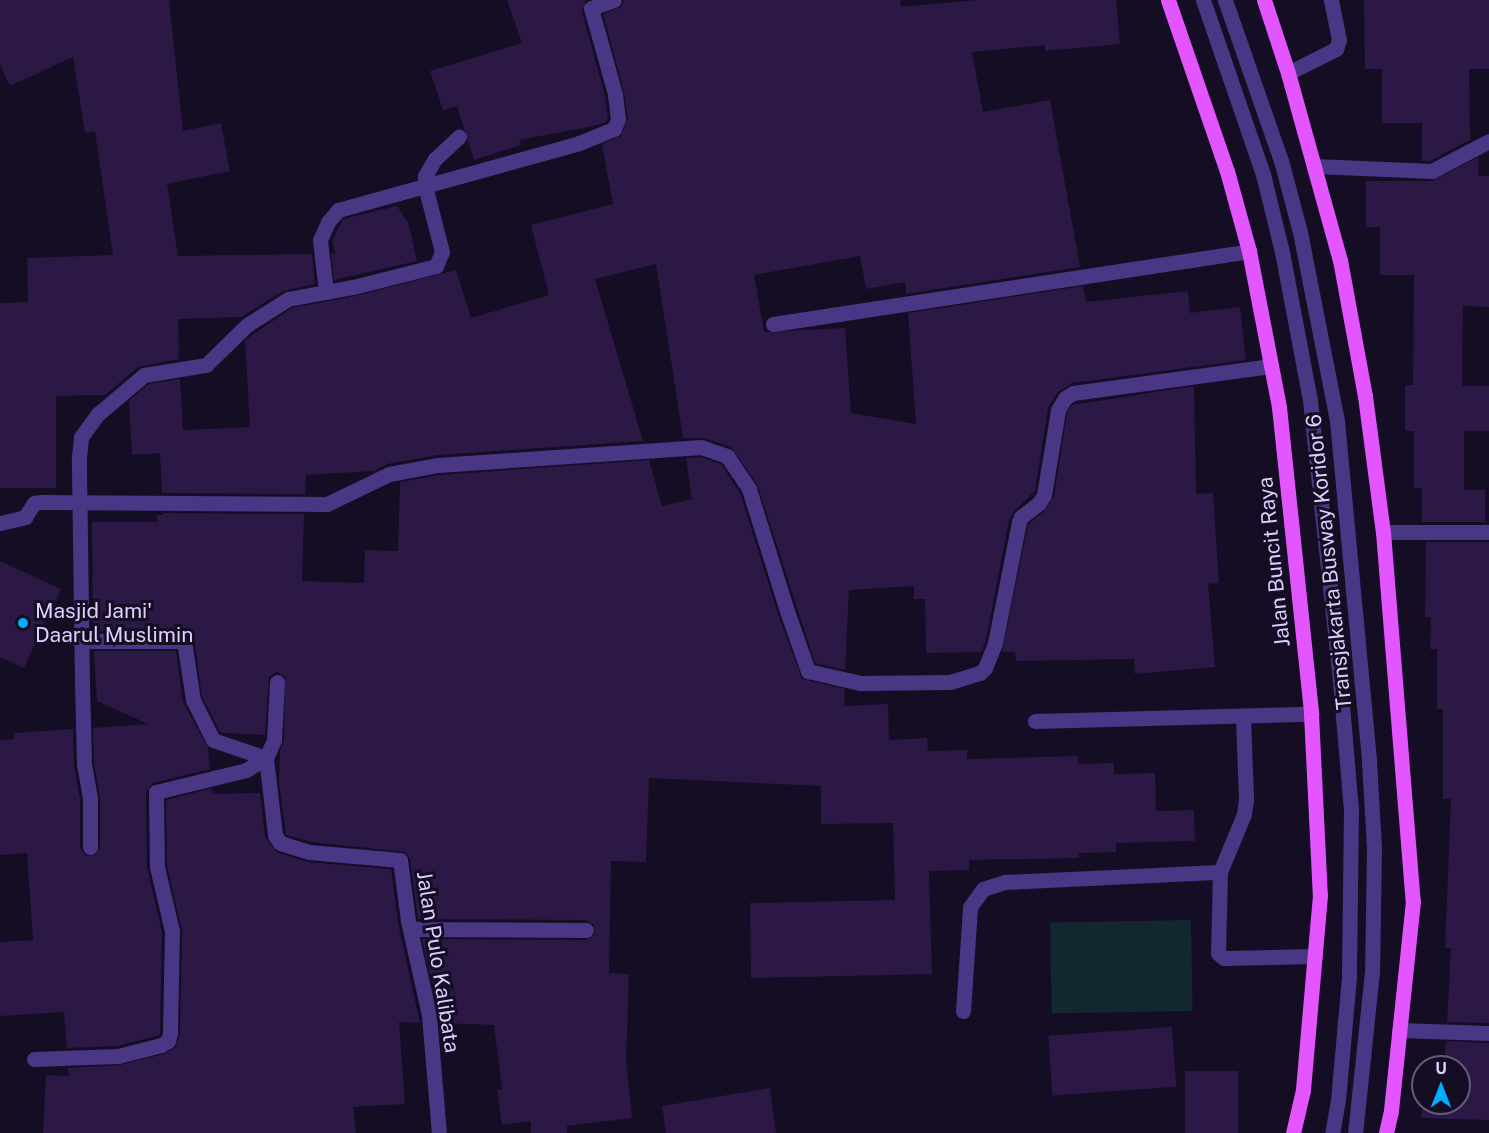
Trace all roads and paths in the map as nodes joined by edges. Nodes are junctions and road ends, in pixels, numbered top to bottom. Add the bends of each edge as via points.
1 (614, 0) edge
2 (1168, 0) edge
3 (1203, 0) edge
4 (1225, 0) edge
5 (1264, 0) edge
6 (1331, 0) edge
7 (1288, 73) junction
8 (459, 137) dead end
9 (1489, 141) edge
10 (1315, 166) junction
11 (425, 186) junction
12 (1250, 251) junction
13 (326, 292) junction
14 (773, 324) dead end
15 (1271, 366) junction
16 (80, 503) junction
17 (0, 523) edge
18 (1383, 532) junction
19 (1489, 532) edge
20 (84, 641) junction
21 (277, 682) dead end
22 (1311, 714) junction
23 (1242, 718) junction
24 (1035, 721) dead end
25 (266, 758) junction
26 (90, 847) dead end
27 (1220, 872) junction
28 (410, 929) junction
29 (586, 930) dead end
30 (1315, 956) junction
31 (963, 1011) dead end
32 (1399, 1030) junction
33 (1489, 1033) edge
34 (34, 1059) dead end
35 (439, 1133) edge
36 (1293, 1133) edge
37 (1332, 1133) edge
38 (1355, 1133) edge
39 (1386, 1133) edge

1 - 11 street via 591,8 615,94 618,119 614,129 579,143
2 - 12 main road, Jalan Buncit Raya
3 - 37 street, Transjakarta Busway Koridor 6 via 1263,174 1282,252 1311,412 1351,809 1349,977
4 - 38 street, Transjakarta Busway Koridor 6 via 1282,164 1320,321 1337,421 1374,849 1372,972
5 - 7 main road
6 - 7 street via 1339,40 1336,49
7 - 10 main road
8 - 11 street via 435,159 425,176
9 - 10 street via 1432,171
10 - 18 main road via 1340,260 1365,396
11 - 13 street via 338,210 320,240
11 - 13 street via 441,252 436,266
12 - 14 street
12 - 15 main road, Jalan Buncit Raya
13 - 16 street via 288,299 248,325 206,365 144,375 122,392 81,437
15 - 16 street via 1073,393 1065,398 1058,410 1044,495 1019,522 995,643 985,668 950,682 860,683 808,671 749,489 727,456 701,447 438,465 389,474 327,504
15 - 22 main road, Jalan Buncit Raya via 1279,407
16 - 17 street via 34,503 25,517
16 - 20 street
18 - 19 street
18 - 32 main road via 1413,901
20 - 25 street via 182,641 193,700 213,740
20 - 26 street via 84,764 90,798
21 - 25 street via 274,740
22 - 23 street
22 - 30 main road, Jalan Buncit Raya via 1320,895
23 - 24 street
23 - 27 street via 1244,814
25 - 28 street, Jalan Pulo Kalibata via 276,839 309,852 400,860
25 - 34 street via 246,770 156,792 157,867 172,930 168,1041 118,1056
27 - 30 street via 1218,953 1224,958
27 - 31 street via 1005,882 983,889 970,907
28 - 29 street
28 - 35 street, Jalan Pulo Kalibata via 429,1015
30 - 36 main road, Jalan Buncit Raya via 1303,1090
32 - 33 street
32 - 39 main road

